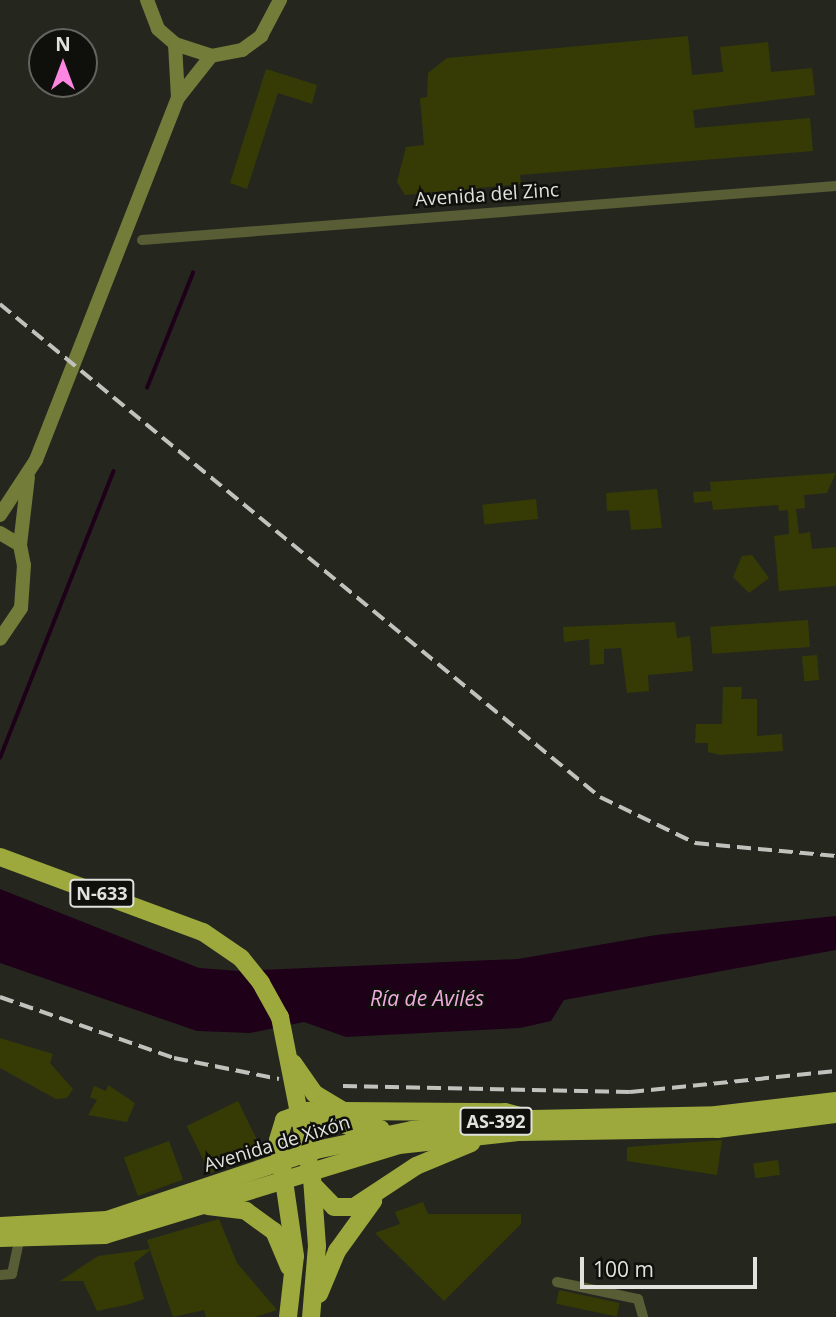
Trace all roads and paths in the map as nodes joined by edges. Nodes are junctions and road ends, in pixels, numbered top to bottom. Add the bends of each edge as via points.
1 (147, 0) edge
2 (280, 0) edge
3 (175, 44) junction
4 (211, 56) junction
5 (178, 98) junction
6 (836, 186) edge
7 (142, 240) dead end
8 (29, 475) junction
9 (0, 515) edge
10 (0, 533) edge
11 (20, 545) junction
12 (0, 639) edge
13 (0, 857) edge
14 (289, 1057) junction
15 (836, 1101) edge
16 (836, 1114) edge
17 (532, 1119) junction
18 (412, 1130) junction
19 (500, 1133) junction
20 (284, 1169) junction
21 (312, 1182) junction
22 (380, 1193) junction
23 (201, 1206) junction
24 (0, 1226) edge
25 (71, 1233) junction
26 (0, 1238) edge
27 (19, 1240) junction
28 (2, 1274) edge
29 (293, 1281) junction
30 (557, 1282) dead end
31 (312, 1312) edge
32 (288, 1317) edge
33 (643, 1317) edge

1 - 3 main road via 158,29
2 - 4 main road via 261,36 242,50
3 - 4 main road
3 - 5 main road
4 - 5 main road
5 - 8 main road
6 - 7 street, Avenida del Zinc
8 - 9 main road
8 - 11 main road
10 - 11 main road
11 - 12 main road via 21,608
13 - 14 highway, N-633 via 203,932 241,958 280,1017
14 - 17 highway via 315,1094 343,1111 493,1112
14 - 21 highway, N-633
15 - 17 highway, Avenida de Xixón / AS-392 via 716,1115
16 - 19 highway, Avenida de Xixón / AS-392 via 689,1130
17 - 18 highway, Avenida de Xixón / AS-392
18 - 20 highway, Avenida de Xixón / AS-392
18 - 20 highway via 351,1127 295,1111 280,1129
19 - 20 highway, Avenida de Xixón / AS-392 via 371,1150
19 - 22 highway via 434,1157
20 - 23 highway, Avenida de Xixón
20 - 25 highway, Avenida de Xixón
20 - 29 highway
21 - 22 highway via 327,1202 345,1208
21 - 31 highway, N-633
22 - 31 highway via 337,1251
23 - 25 highway, Avenida de Xixón via 138,1227
23 - 29 highway via 246,1211 274,1231
24 - 25 highway
25 - 27 highway
26 - 27 highway
27 - 28 street via 12,1274
29 - 32 highway
30 - 33 street via 638,1299

